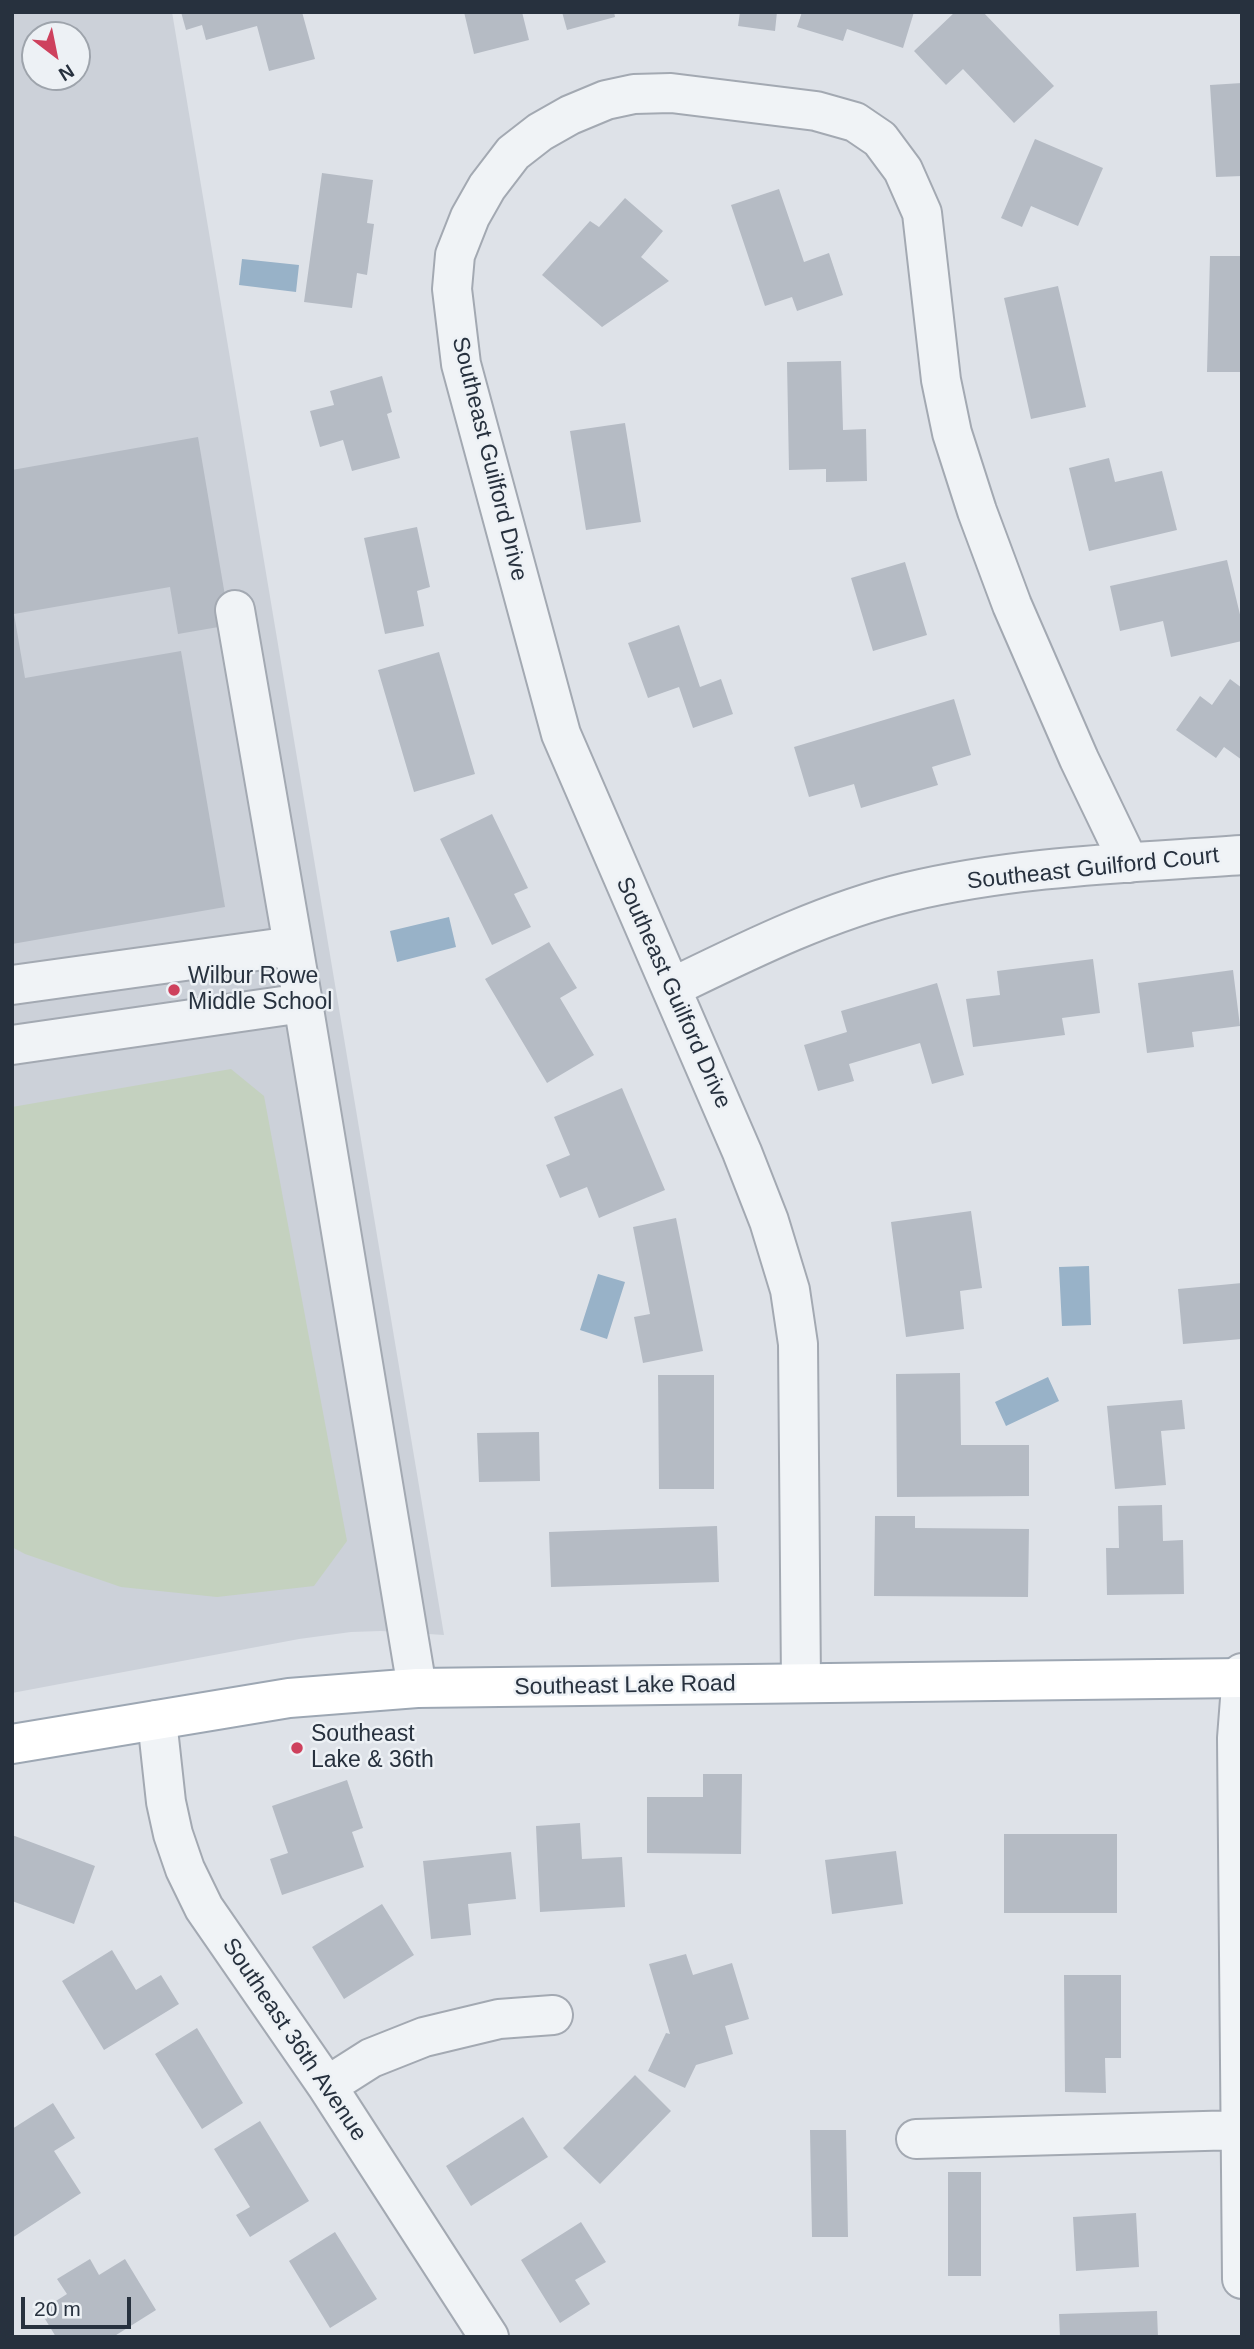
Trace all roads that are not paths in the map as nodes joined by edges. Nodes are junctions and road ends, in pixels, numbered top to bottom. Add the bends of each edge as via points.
1 (235, 610) dead end
2 (1242, 855) edge
3 (1129, 863) junction
4 (293, 946) junction
5 (12, 985) edge
6 (671, 988) junction
7 (303, 1003) junction
8 (12, 1045) edge
9 (1242, 1676) edge
10 (801, 1683) junction
11 (417, 1688) junction
12 (157, 1720) junction
13 (12, 1744) edge
14 (553, 2015) dead end
15 (327, 2086) junction
16 (1240, 2130) edge
17 (916, 2139) dead end
18 (1242, 2279) edge
19 (489, 2337) edge

1 - 4 street
2 - 3 street, Southeast Guilford Court
3 - 6 street, Southeast Guilford Court via 1010,872 906,893 764,943
3 - 6 street, Southeast Guilford Drive via 1079,759 977,511 941,380 922,213 903,170 880,139 855,122 816,111 671,93 606,100 540,132 513,153 470,217 455,255 452,289 461,364 561,734
4 - 5 street
4 - 7 street
6 - 10 street, Southeast Guilford Drive via 742,1152 790,1290 798,1344
7 - 8 street
7 - 11 street
9 - 10 main road, Southeast Lake Road
9 - 16 street via 1237,1738
10 - 11 main road, Southeast Lake Road
11 - 12 main road, Southeast Lake Road via 289,1698
12 - 13 main road, Southeast Lake Road
12 - 15 street, Southeast 36th Avenue via 173,1833 204,1908
14 - 15 street via 499,2019 424,2037 371,2058
15 - 19 street, Southeast 36th Avenue
16 - 17 street
16 - 18 street

